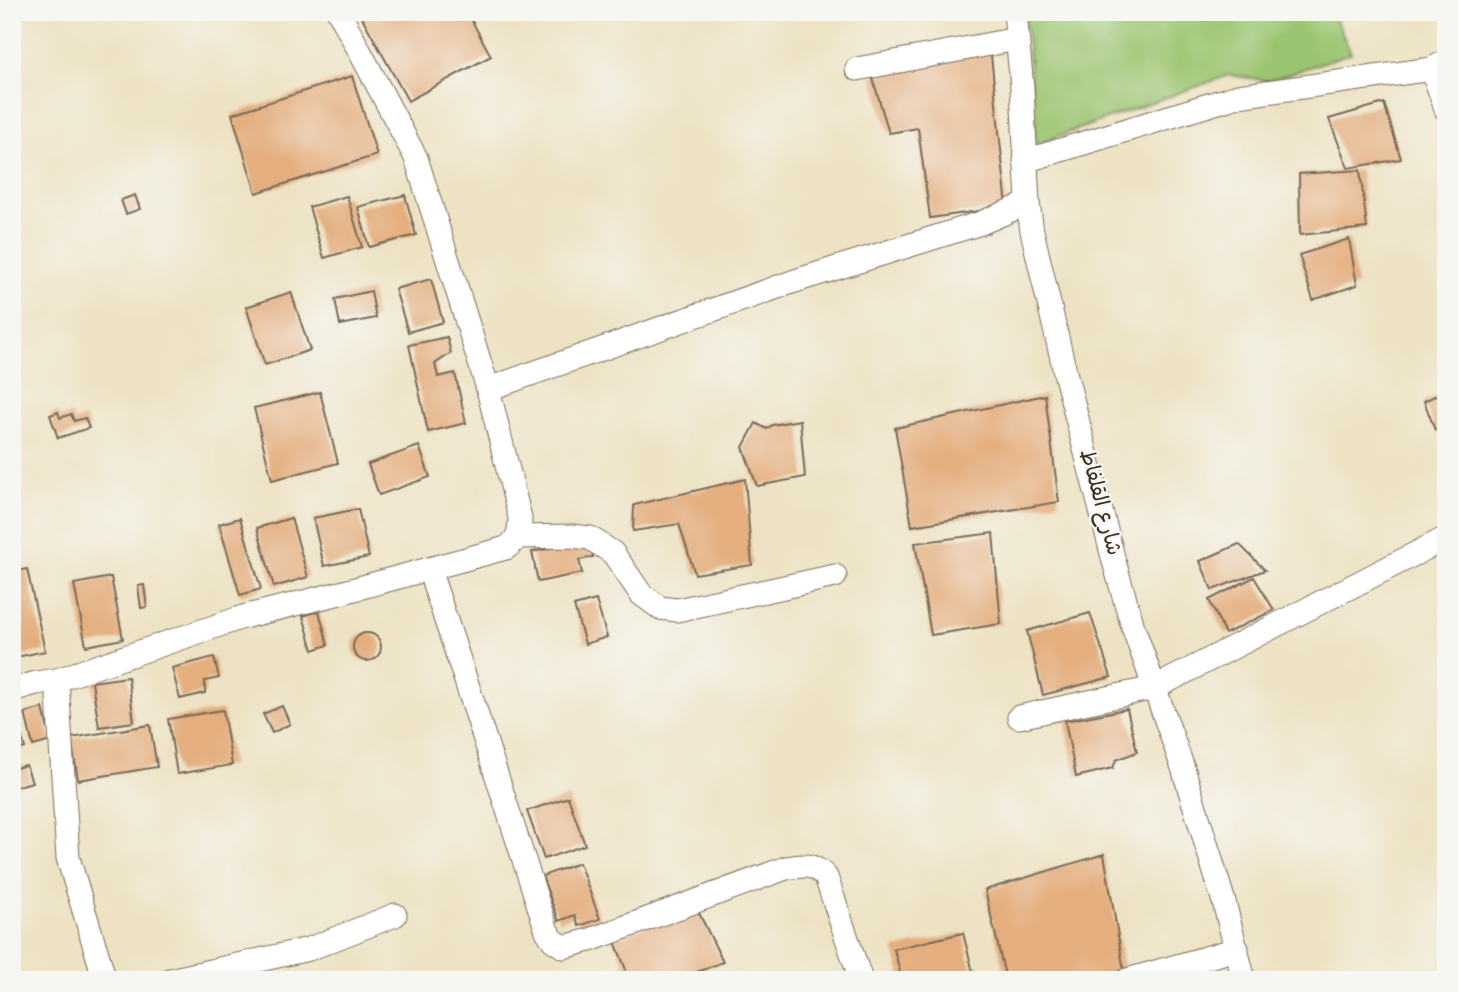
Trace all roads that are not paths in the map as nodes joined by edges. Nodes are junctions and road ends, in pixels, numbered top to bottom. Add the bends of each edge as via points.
1 (339, 12) edge
2 (1015, 12) edge
3 (1017, 39) junction
4 (1439, 65) edge
5 (857, 69) dead end
6 (1446, 109) edge
7 (1025, 161) junction
8 (1028, 203) junction
9 (488, 389) junction
10 (518, 537) junction
11 (1446, 538) edge
12 (429, 569) junction
13 (835, 576) dead end
14 (57, 680) junction
15 (1154, 688) junction
16 (12, 690) edge
17 (1019, 717) dead end
18 (395, 915) dead end
19 (1237, 949) junction
20 (105, 980) edge
21 (170, 980) edge
22 (861, 980) edge
23 (1126, 980) edge
24 (1244, 980) edge

1 - 9 street via 416,158
2 - 3 street, شارع القلفاط
3 - 5 street
3 - 7 street, شارع القلفاط
4 - 6 street
4 - 7 street via 1238,96
7 - 8 street, شارع القلفاط
8 - 9 street via 981,223 795,281
8 - 15 street, شارع القلفاط via 1098,503
9 - 10 street via 520,518
10 - 12 street via 506,548
10 - 13 street via 590,538 613,553 641,594 660,608 677,610
11 - 15 street
12 - 14 street via 243,617
12 - 22 street via 553,940 564,947 590,940 786,868 809,866 826,877
14 - 16 street
14 - 20 street via 68,858
15 - 17 street
15 - 19 street, شارع القلفاط
18 - 21 street via 309,949
19 - 23 street
19 - 24 street, شارع القلفاط

